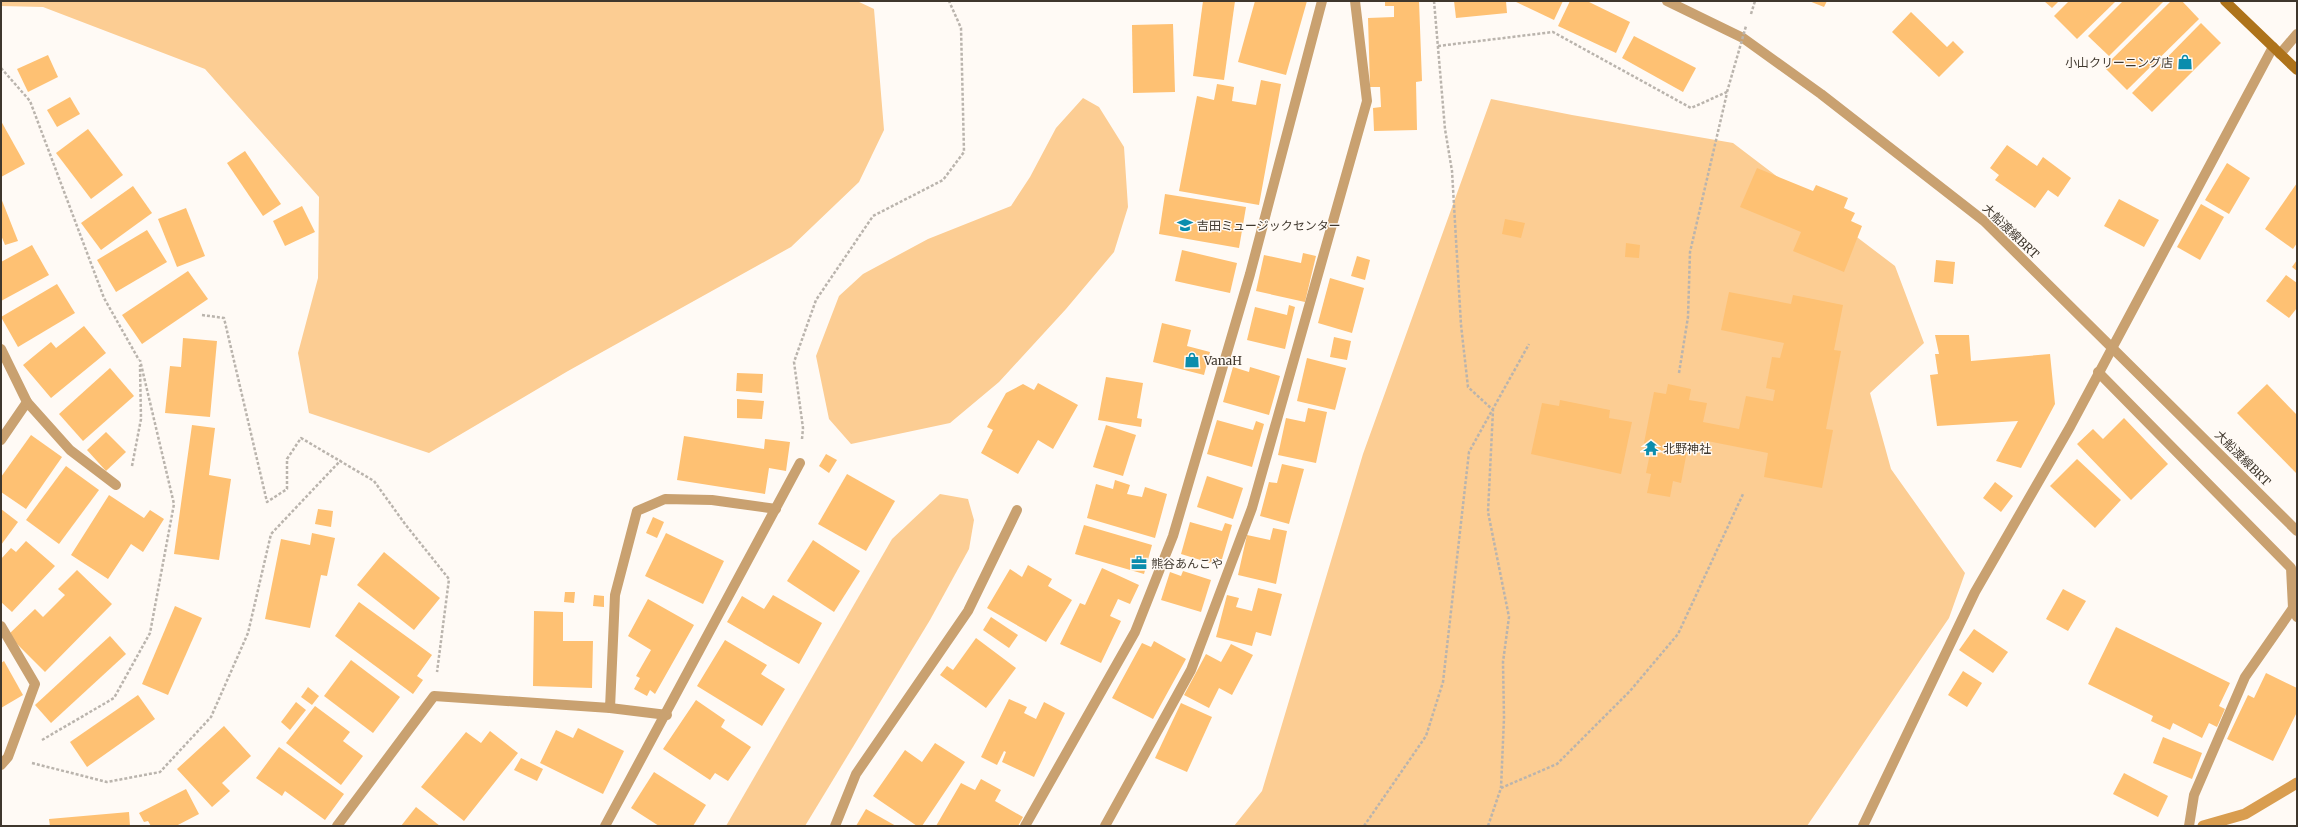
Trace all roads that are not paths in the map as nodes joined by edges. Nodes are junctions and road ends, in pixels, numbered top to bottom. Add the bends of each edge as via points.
1 (1322, 1) edge
2 (1355, 1) edge
3 (1667, 1) edge
4 (2225, 1) edge
5 (2297, 34) edge
6 (2276, 50) junction
7 (2297, 70) edge
8 (2111, 348) junction
9 (1, 349) edge
10 (2098, 372) junction
11 (27, 402) junction
12 (1, 440) edge
13 (800, 463) road end
14 (116, 485) road end
15 (776, 509) junction
16 (1017, 510) dead end
17 (2297, 531) edge
18 (2295, 612) edge
19 (1, 626) edge
20 (610, 708) junction
21 (667, 714) junction
22 (4, 761) edge
23 (337, 826) edge
24 (605, 826) edge
25 (834, 826) edge
26 (1025, 826) edge
27 (1105, 826) edge
28 (1863, 826) edge
29 (2189, 826) edge

1 - 26 street via 1250,274 1173,536 1135,632
2 - 27 street via 1367,101 1252,508 1191,670
3 - 8 street, 大船渡線BRT via 1743,38 1821,94 1984,221
4 - 6 street
5 - 6 street
6 - 7 street
6 - 8 street
8 - 10 street
8 - 17 street, 大船渡線BRT
9 - 11 street
10 - 18 street via 2291,568
10 - 28 street via 2070,427 1975,592
11 - 12 street
11 - 14 street via 70,450
13 - 15 street
15 - 20 street via 712,500 665,498 637,511 615,595
15 - 21 street
16 - 25 street via 968,611 856,774
18 - 29 street via 2245,677 2194,795
19 - 22 street via 35,684
20 - 21 street
20 - 23 street via 434,696
21 - 24 street

